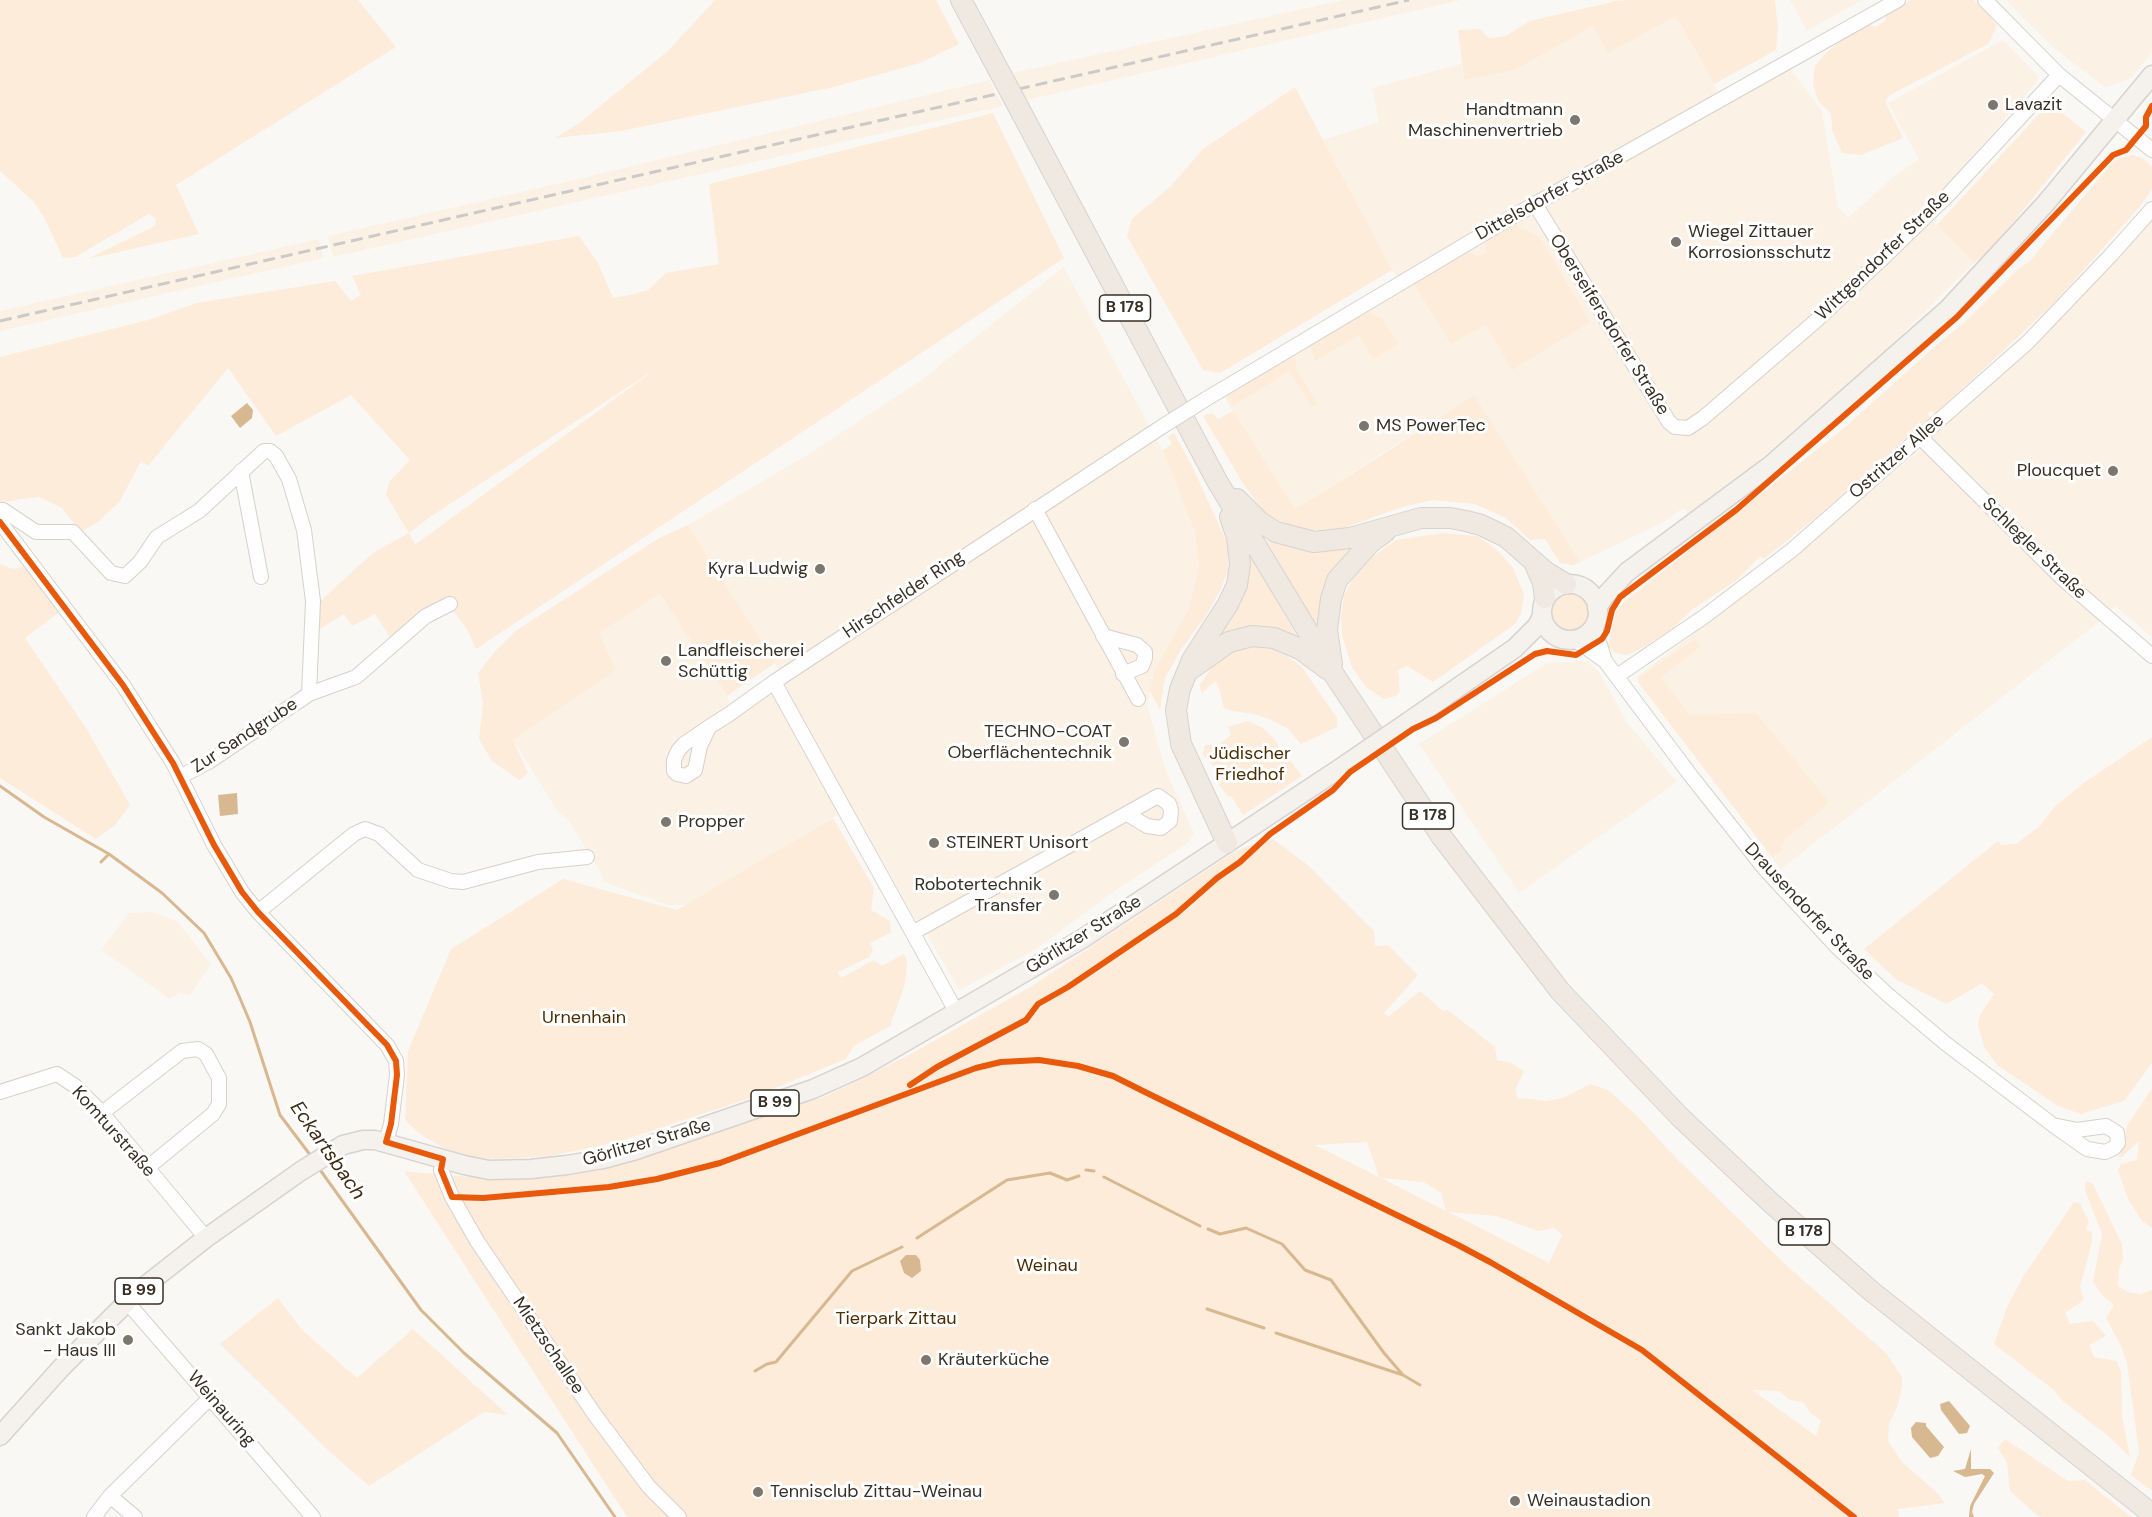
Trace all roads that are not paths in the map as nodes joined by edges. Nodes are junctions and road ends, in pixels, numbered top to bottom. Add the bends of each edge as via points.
1 (961, 0) edge
2 (1898, 0) edge
3 (1985, 0) edge
4 (2059, 75) junction
5 (2152, 75) edge
6 (2115, 121) junction
7 (2152, 150) edge
8 (1535, 204) junction
9 (2152, 209) edge
10 (1694, 425) joint
11 (1163, 426) joint
12 (1920, 437) junction
13 (242, 471) junction
14 (1217, 480) junction
15 (1035, 509) junction
16 (0, 510) edge
17 (0, 522) edge
18 (1398, 524) junction
19 (1534, 562) junction
20 (1627, 572) junction
21 (261, 577) dead end
22 (1576, 586) junction
23 (450, 604) dead end
24 (1544, 607) junction
25 (1598, 608) junction
26 (1593, 626) junction
27 (1554, 635) junction
28 (1103, 636) junction
29 (1574, 639) junction
30 (1515, 648) junction
31 (2152, 656) edge
32 (1605, 661) junction
33 (1187, 672) junction
34 (1333, 673) junction
35 (1123, 674) junction
36 (1617, 676) junction
37 (774, 682) junction
38 (309, 694) junction
39 (1138, 699) dead end
40 (709, 727) dead end
41 (180, 777) junction
42 (1127, 814) dead end
43 (1227, 843) junction
44 (587, 857) dead end
45 (258, 912) junction
46 (914, 932) junction
47 (957, 1012) junction
48 (0, 1092) edge
49 (102, 1113) junction
50 (2053, 1125) dead end
51 (386, 1142) junction
52 (443, 1160) junction
53 (147, 1168) junction
54 (206, 1238) junction
55 (127, 1302) junction
56 (211, 1397) junction
57 (0, 1436) edge
58 (110, 1496) junction
59 (2152, 1514) edge
60 (94, 1517) edge
61 (135, 1517) edge
62 (314, 1517) edge
63 (679, 1517) edge

1 - 14 highway, B 178, bridge
2 - 8 street, Dittelsdorfer Straße
3 - 4 street
4 - 6 street
4 - 10 street, Wittgendorfer Straße via 1948,195 1883,258
5 - 6 main road
6 - 7 street
6 - 20 main road via 2024,228 1948,309 1771,465
8 - 10 street, Oberseifersdorfer Straße via 1669,422 1681,429
8 - 11 street, Dittelsdorfer Straße, bridge
9 - 12 street, Ostritzer Allee via 2028,342
11 - 15 street, Hirschfelder Ring
12 - 31 street, Schlegler Straße via 2063,579
12 - 36 street, Ostritzer Allee via 1792,550
13 - 16 street, Zur Sandgrube via 199,511 157,537 125,576 111,573 73,532 36,532
13 - 21 street
13 - 38 street, Zur Sandgrube via 264,451 270,451 289,480 299,508 313,601
14 - 18 highway via 1260,522 1287,536 1314,542 1337,541
14 - 33 highway via 1237,537 1237,585
14 - 34 highway, B 178
15 - 28 street
15 - 37 street, Hirschfelder Ring
17 - 41 street via 123,685
18 - 19 highway via 1441,518 1481,525 1514,543
18 - 34 highway via 1370,543 1337,580 1327,630
19 - 22 highway via 1551,576
19 - 24 highway via 1544,588
20 - 22 main road via 1598,585
20 - 25 main road
22 - 24 main road via 1554,588
22 - 25 main road via 1592,595
23 - 38 street, Zur Sandgrube via 426,616 356,677
24 - 27 main road via 1549,630
24 - 30 main road, B 99 via 1537,626
25 - 26 main road
26 - 29 main road
26 - 32 street, Drausendorfer Straße
27 - 29 main road
27 - 30 main road, B 99
28 - 35 street
28 - 35 street via 1137,645 1145,652 1142,666
29 - 32 street, Drausendorfer Straße
30 - 43 main road, B 99, bridge
32 - 36 street, Drausendorfer Straße
33 - 34 highway via 1229,642 1252,636 1274,638 1300,649
33 - 43 highway via 1176,710 1181,744
34 - 59 highway, B 178 via 1455,854 1560,991 1643,1080 1870,1290
35 - 39 street
36 - 50 street, Drausendorfer Straße via 1757,859 1838,948 1945,1043
37 - 40 street, Hirschfelder Ring
37 - 46 street
38 - 41 street, Zur Sandgrube
41 - 45 street via 214,845
42 - 46 street
43 - 47 main road, Görlitzer Straße / B 99 via 1082,939
44 - 45 street via 538,862 463,882 451,881 418,870 379,834 365,829
45 - 51 street via 387,1045 396,1061
46 - 47 street
47 - 52 main road, Görlitzer Straße / B 99 via 862,1068 813,1089 625,1153 567,1165 501,1170
48 - 49 street, Komturstraße via 57,1074
49 - 53 street, Komturstraße
49 - 53 street via 182,1051 198,1049 206,1054 219,1078 219,1104 213,1114
51 - 52 main road, Görlitzer Straße / B 99
51 - 54 main road, Görlitzer Straße / B 99 via 363,1140 343,1145
52 - 63 street, Mietzschallee via 441,1170 452,1197 477,1241 595,1415 649,1487
53 - 54 street, Komturstraße
54 - 55 main road, Görlitzer Straße / B 99
55 - 56 street, Weinauring
55 - 57 main road, Görlitzer Straße / B 99
56 - 58 street
56 - 62 street, Weinauring
58 - 60 street
58 - 61 street

